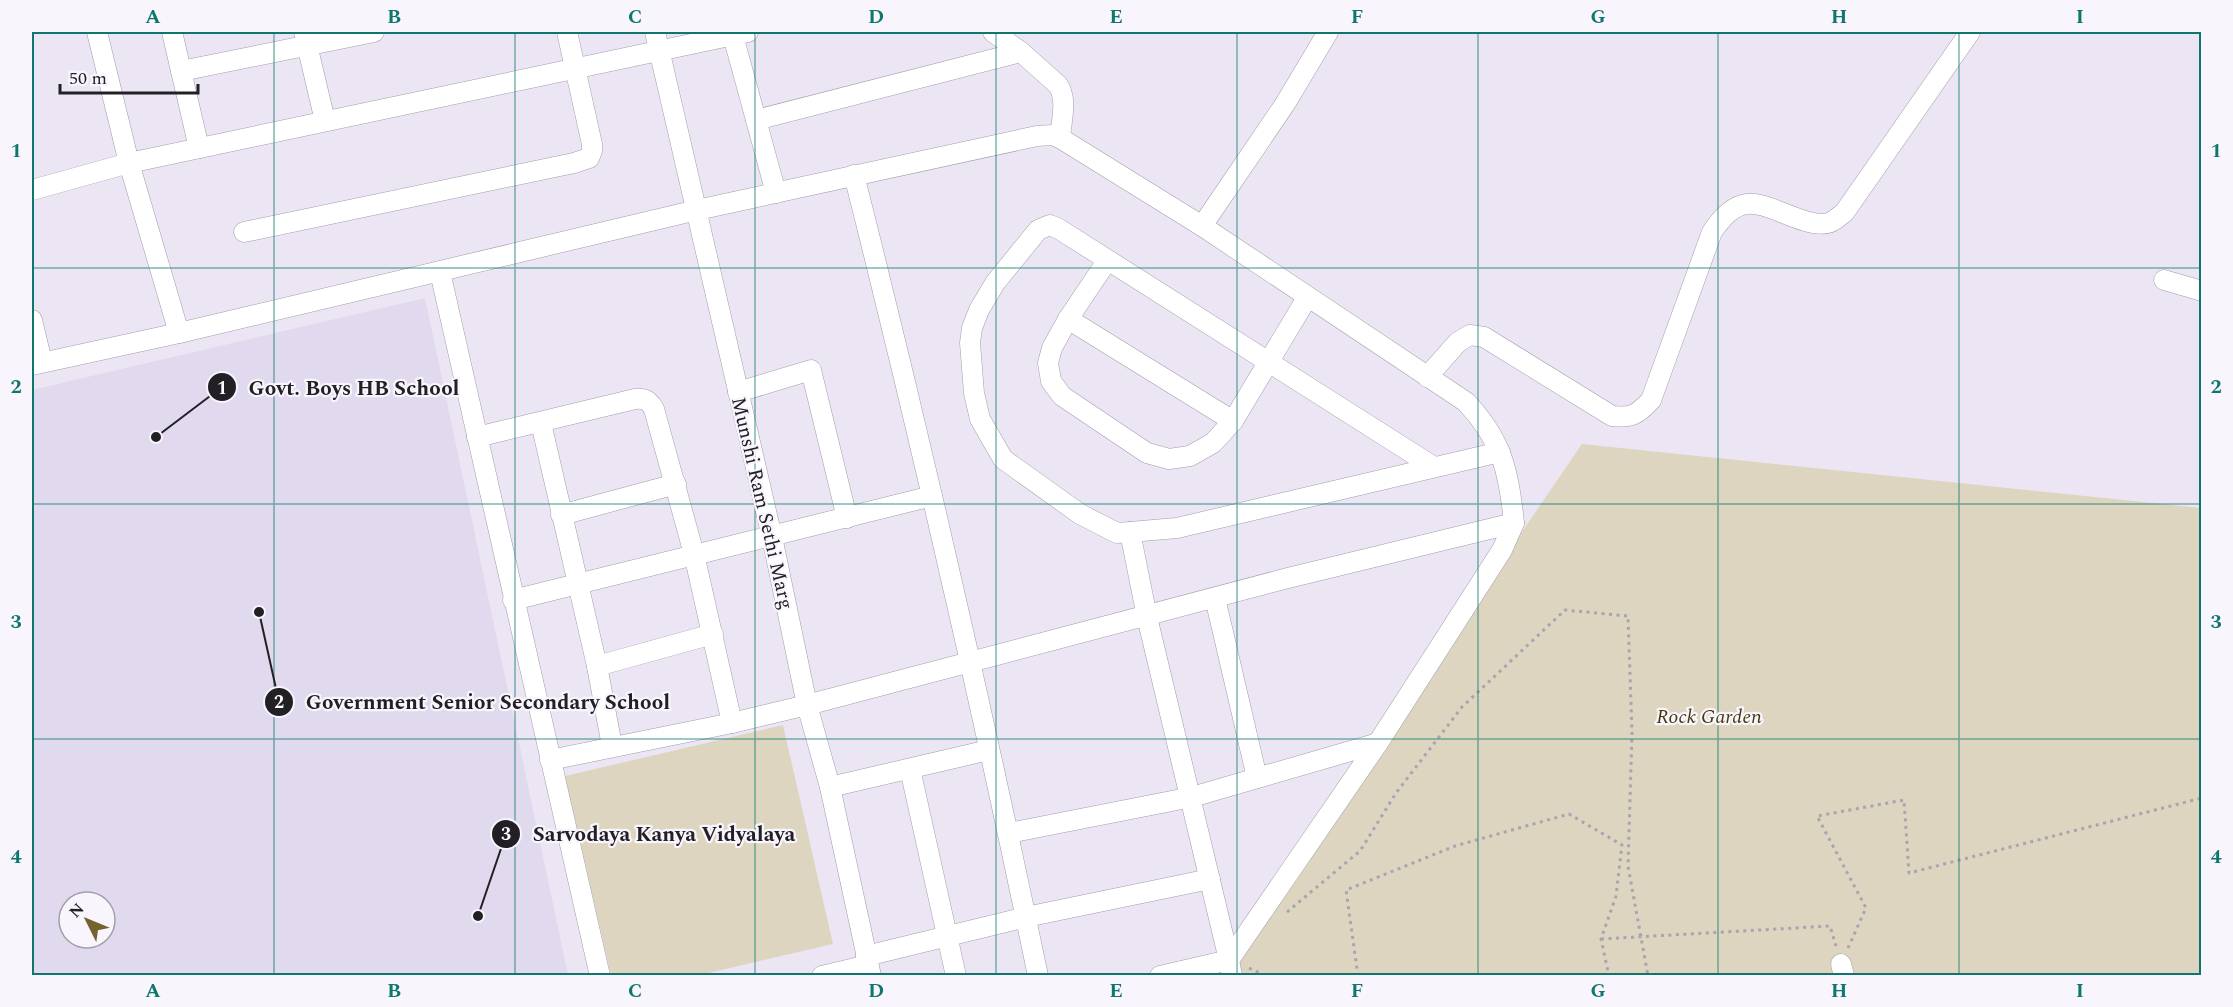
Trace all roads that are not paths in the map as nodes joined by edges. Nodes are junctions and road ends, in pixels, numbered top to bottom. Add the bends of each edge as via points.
1 (97, 32) edge
2 (172, 32) edge
3 (374, 32) edge
4 (567, 32) edge
5 (655, 32) edge
6 (993, 32) edge
7 (1328, 32) edge
8 (1970, 32) edge
9 (738, 33) edge
10 (306, 39) edge
11 (659, 51) junction
12 (1021, 52) junction
13 (577, 68) junction
14 (181, 71) junction
15 (756, 120) junction
16 (325, 122) junction
17 (1060, 138) junction
18 (199, 148) junction
19 (129, 163) junction
20 (854, 175) junction
21 (32, 190) edge
22 (776, 193) junction
23 (697, 210) junction
24 (1202, 226) junction
25 (244, 232) dead end
26 (1107, 261) junction
27 (440, 272) junction
28 (2164, 280) dead end
29 (2202, 291) edge
30 (1307, 298) junction
31 (1068, 319) junction
32 (32, 320) edge
33 (179, 333) junction
34 (1270, 361) junction
35 (37, 363) edge
36 (1427, 377) junction
37 (738, 392) junction
38 (1233, 421) junction
39 (540, 423) junction
40 (477, 437) junction
41 (1500, 452) junction
42 (1434, 467) junction
43 (676, 484) junction
44 (932, 496) junction
45 (561, 515) junction
46 (847, 518) junction
47 (1514, 523) junction
48 (1130, 532) junction
49 (772, 537) junction
50 (694, 554) junction
51 (577, 583) junction
52 (1215, 598) junction
53 (513, 600) junction
54 (1147, 617) junction
55 (713, 634) junction
56 (970, 662) junction
57 (597, 666) junction
58 (807, 705) junction
59 (732, 723) junction
60 (1378, 743) junction
61 (612, 746) junction
62 (989, 750) junction
63 (550, 760) junction
64 (910, 768) junction
65 (1257, 778) junction
66 (830, 787) junction
67 (1192, 797) junction
68 (1009, 833) junction
69 (1210, 879) junction
70 (1026, 917) junction
71 (947, 936) junction
72 (868, 965) edge
73 (1231, 968) edge
74 (600, 975) edge
75 (822, 975) edge
76 (956, 975) edge
77 (1038, 975) edge
78 (1160, 975) edge

1 - 19 street
2 - 14 street
3 - 10 street
4 - 13 street
5 - 11 street, Munshi Ram Sethi Marg
6 - 12 street
7 - 24 street via 1285,104
8 - 36 street via 1844,213 1830,223 1814,224 1759,204 1739,204 1724,214 1712,231 1651,400 1640,412 1627,417 1612,416 1484,337 1470,335 1458,342
9 - 11 street
9 - 15 street
10 - 14 street
10 - 16 street
11 - 13 street
11 - 23 street, Munshi Ram Sethi Marg
12 - 15 street
12 - 17 street via 1062,92
13 - 16 street
13 - 25 street via 592,144 589,158
14 - 18 street
15 - 22 street
16 - 18 street
17 - 20 street via 1037,136
17 - 24 street
18 - 19 street
19 - 21 street
19 - 33 street
20 - 22 street
20 - 44 street
22 - 23 street
23 - 27 street
23 - 37 street, Munshi Ram Sethi Marg
24 - 30 street
26 - 31 street
26 - 34 street
26 - 48 street via 1059,229 1050,225 1038,230 995,283 979,310 970,343 974,393 986,433 1003,459 1080,514 1117,532
27 - 33 street
27 - 40 street
28 - 29 street
30 - 34 street
30 - 36 street
31 - 38 street
31 - 38 street via 1052,348 1048,363 1051,381 1062,396 1146,453 1169,459 1190,456 1213,442
32 - 35 street
33 - 35 street
34 - 38 street
34 - 42 street
36 - 41 street via 1466,402 1492,434
37 - 46 street via 811,370
37 - 49 street, Munshi Ram Sethi Marg
39 - 40 street
39 - 43 street via 635,399 649,401
39 - 45 street
40 - 53 street
41 - 42 street
41 - 47 street via 1511,488
42 - 48 street via 1177,528
43 - 45 street
43 - 50 street
44 - 46 street
44 - 56 street
45 - 51 street
46 - 49 street
47 - 52 street
47 - 60 street via 1502,550
48 - 54 street
49 - 50 street
49 - 58 street, Munshi Ram Sethi Marg
50 - 51 street
50 - 55 street
51 - 53 street
51 - 57 street
52 - 54 street
52 - 65 street
53 - 63 street
54 - 56 street
54 - 67 street
55 - 57 street
55 - 59 street
56 - 58 street
56 - 62 street
57 - 61 street
58 - 59 street
58 - 66 street, Munshi Ram Sethi Marg
59 - 61 street
60 - 65 street
60 - 73 street
61 - 63 street
62 - 64 street
62 - 68 street
63 - 74 street
64 - 66 street
64 - 71 street
65 - 67 street
66 - 72 street, Munshi Ram Sethi Marg
67 - 68 street
67 - 69 street
68 - 70 street
69 - 70 street
69 - 73 street
70 - 71 street
70 - 77 street
71 - 72 street
71 - 76 street
72 - 75 street
73 - 78 street

